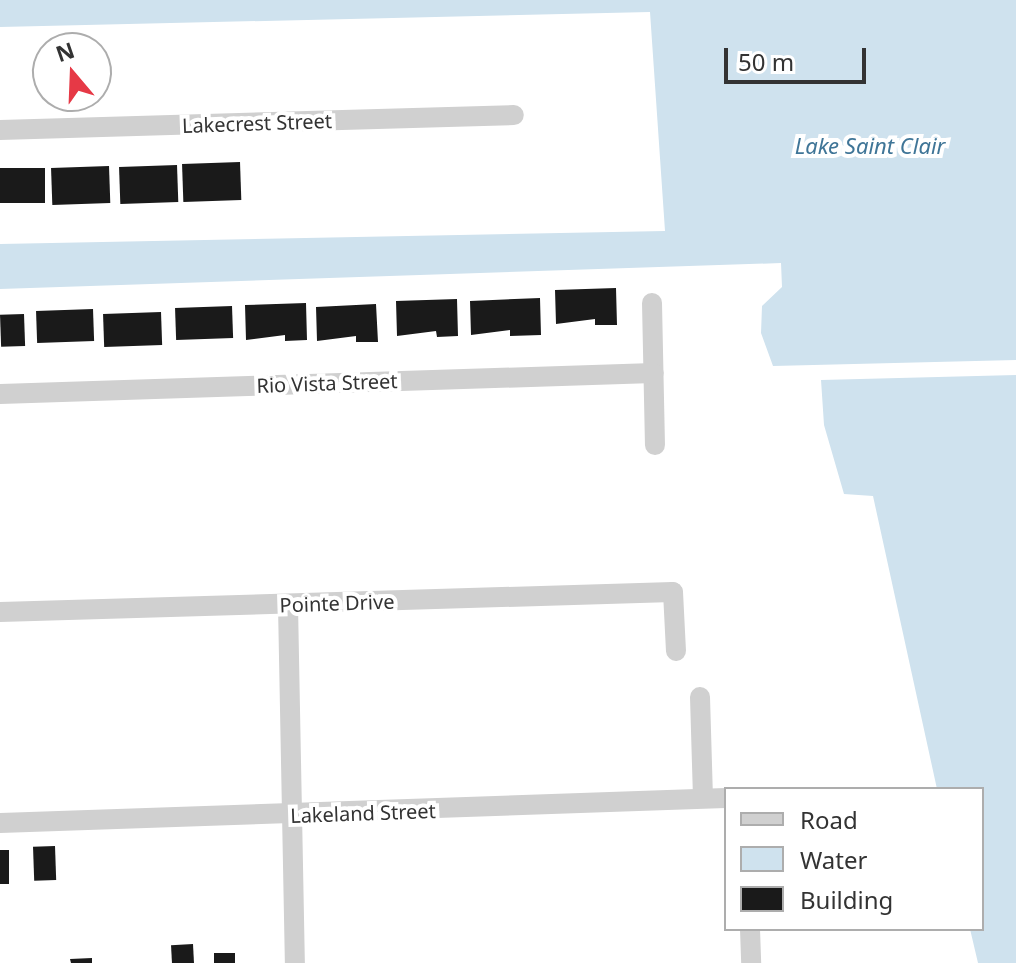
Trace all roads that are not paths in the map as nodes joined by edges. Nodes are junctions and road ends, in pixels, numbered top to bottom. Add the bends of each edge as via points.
1 (514, 115) dead end
2 (0, 130) edge
3 (652, 303) dead end
4 (654, 373) junction
5 (0, 394) edge
6 (655, 445) dead end
7 (288, 605) junction
8 (0, 612) edge
9 (676, 651) dead end
10 (700, 697) dead end
11 (703, 798) junction
12 (724, 798) edge
13 (291, 816) junction
14 (0, 823) edge
15 (750, 931) edge
16 (295, 963) edge
17 (751, 963) edge

1 - 2 street, Lakecrest Street
3 - 4 street
4 - 5 street, Rio Vista Street
4 - 6 street
7 - 8 street, Pointe Drive
7 - 9 street, Pointe Drive via 673,592
7 - 13 street
10 - 11 street
11 - 12 street, Lakeland Street
11 - 13 street, Lakeland Street
13 - 14 street, Lakeland Street
13 - 16 street
15 - 17 street

